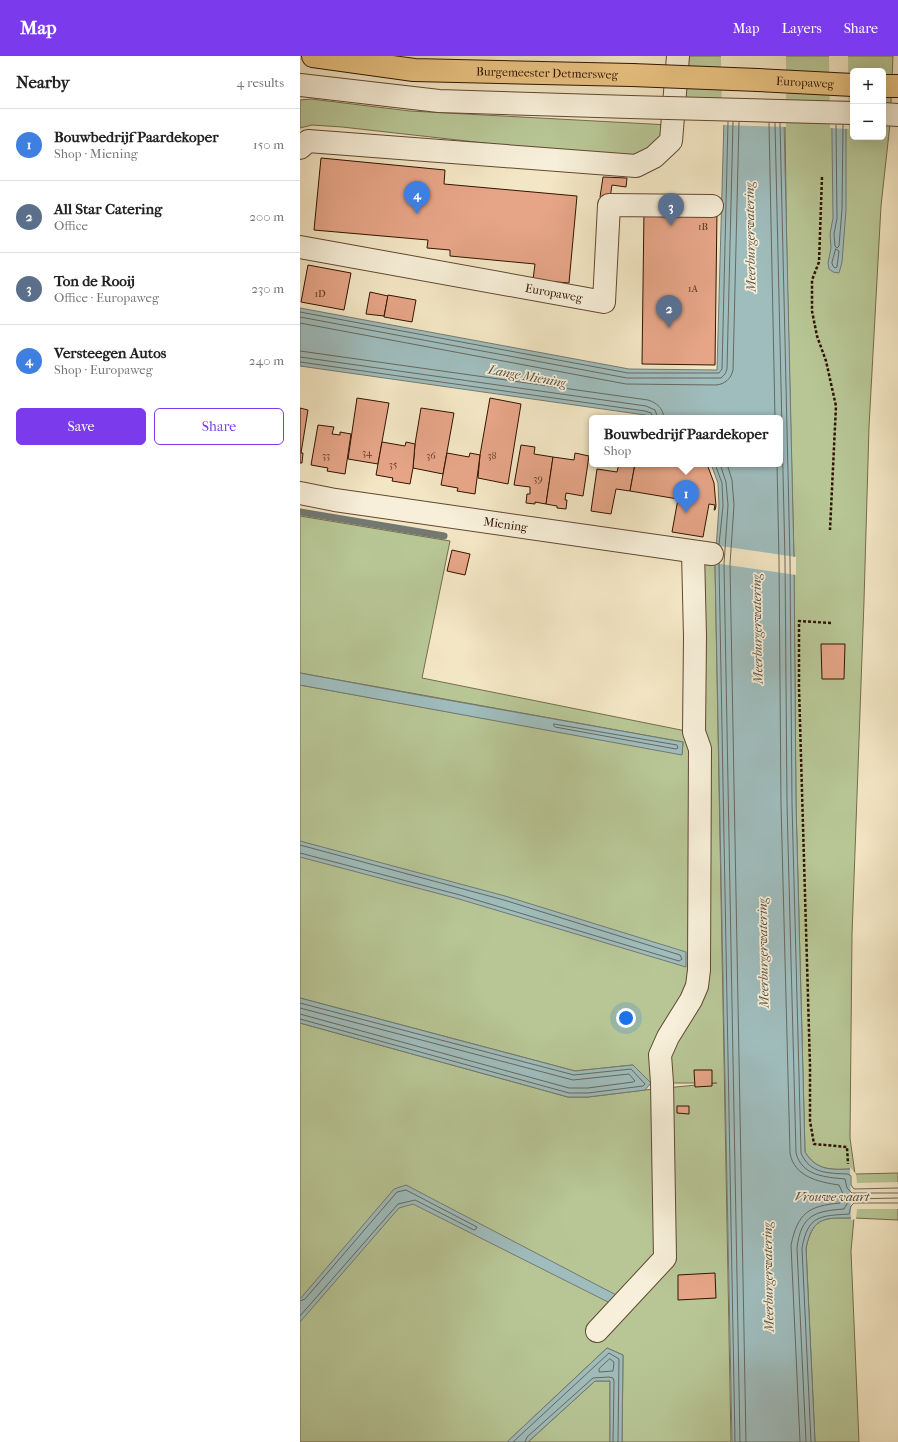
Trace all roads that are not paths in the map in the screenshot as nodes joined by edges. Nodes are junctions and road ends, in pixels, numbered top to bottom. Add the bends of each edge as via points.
1 (313, 56) edge
2 (678, 56) edge
3 (758, 80) joint
4 (300, 85) edge
5 (850, 85) edge
6 (886, 86) edge
7 (898, 86) edge
8 (850, 113) edge
9 (886, 114) edge
10 (898, 115) edge
11 (304, 144) edge
12 (712, 206) dead end
13 (304, 248) edge
14 (300, 493) edge
15 (597, 1331) dead end

1 - 3 main road, Burgemeester Detmersweg, bridge via 414,70
2 - 11 street via 670,141 654,157 636,166
3 - 5 main road, Europaweg
4 - 8 street, bridge via 438,101
6 - 7 main road
9 - 10 street
12 - 13 street, Europaweg via 609,204 604,302
14 - 15 street, Miening via 703,553 695,637 694,732 700,749 699,970 691,1000 660,1055 664,1258

